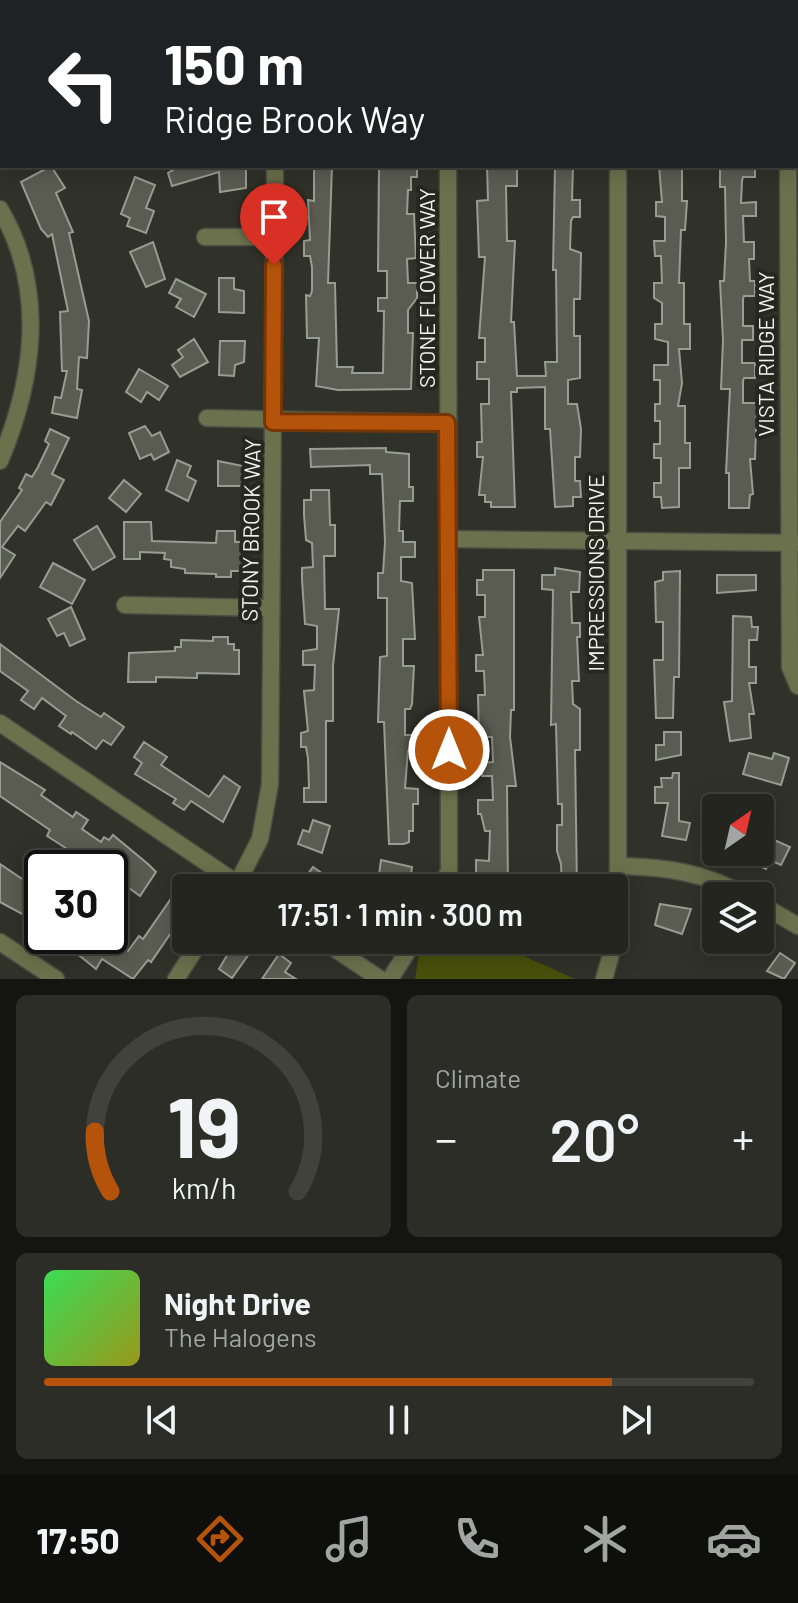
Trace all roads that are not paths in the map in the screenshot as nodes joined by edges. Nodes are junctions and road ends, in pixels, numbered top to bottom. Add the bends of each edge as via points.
1 (275, 168) edge
2 (448, 168) edge
3 (618, 168) edge
4 (788, 168) edge
5 (0, 209) edge
6 (205, 237) dead end
7 (274, 237) junction
8 (793, 351) edge
9 (207, 418) dead end
10 (273, 422) junction
11 (447, 423) junction
12 (0, 461) edge
13 (450, 539) junction
14 (617, 539) junction
15 (792, 542) edge
16 (125, 605) dead end
17 (270, 608) junction
18 (798, 686) edge
19 (0, 723) edge
20 (618, 866) junction
21 (220, 874) edge
22 (245, 874) edge
23 (447, 874) edge
24 (717, 882) edge
25 (774, 912) edge
26 (798, 926) edge
27 (0, 942) edge
28 (192, 954) edge
29 (343, 954) edge
30 (406, 954) edge
31 (56, 979) edge
32 (176, 979) edge
33 (380, 979) edge
34 (390, 979) edge
35 (604, 979) edge

1 - 7 street, STONY BROOK WAY
2 - 11 street, STONE FLOWER WAY
3 - 14 street, IMPRESSIONS DRIVE
4 - 8 street, VISTA RIDGE WAY
5 - 12 street via 23,270 30,364
6 - 7 street
7 - 10 street, STONY BROOK WAY
8 - 15 street, VISTA RIDGE WAY
9 - 10 street
10 - 11 street
10 - 17 street, STONY BROOK WAY
11 - 13 street, STONE FLOWER WAY
13 - 14 street
13 - 23 street, STONE FLOWER WAY
14 - 15 street
14 - 20 street, IMPRESSIONS DRIVE
15 - 18 street, VISTA RIDGE WAY via 790,667
16 - 17 street
17 - 22 street, STONY BROOK WAY via 270,784 260,839
19 - 21 street
20 - 24 street via 664,867
20 - 35 street, IMPRESSIONS DRIVE via 615,940
25 - 26 street
27 - 31 street
28 - 32 street
29 - 33 street
30 - 34 street

